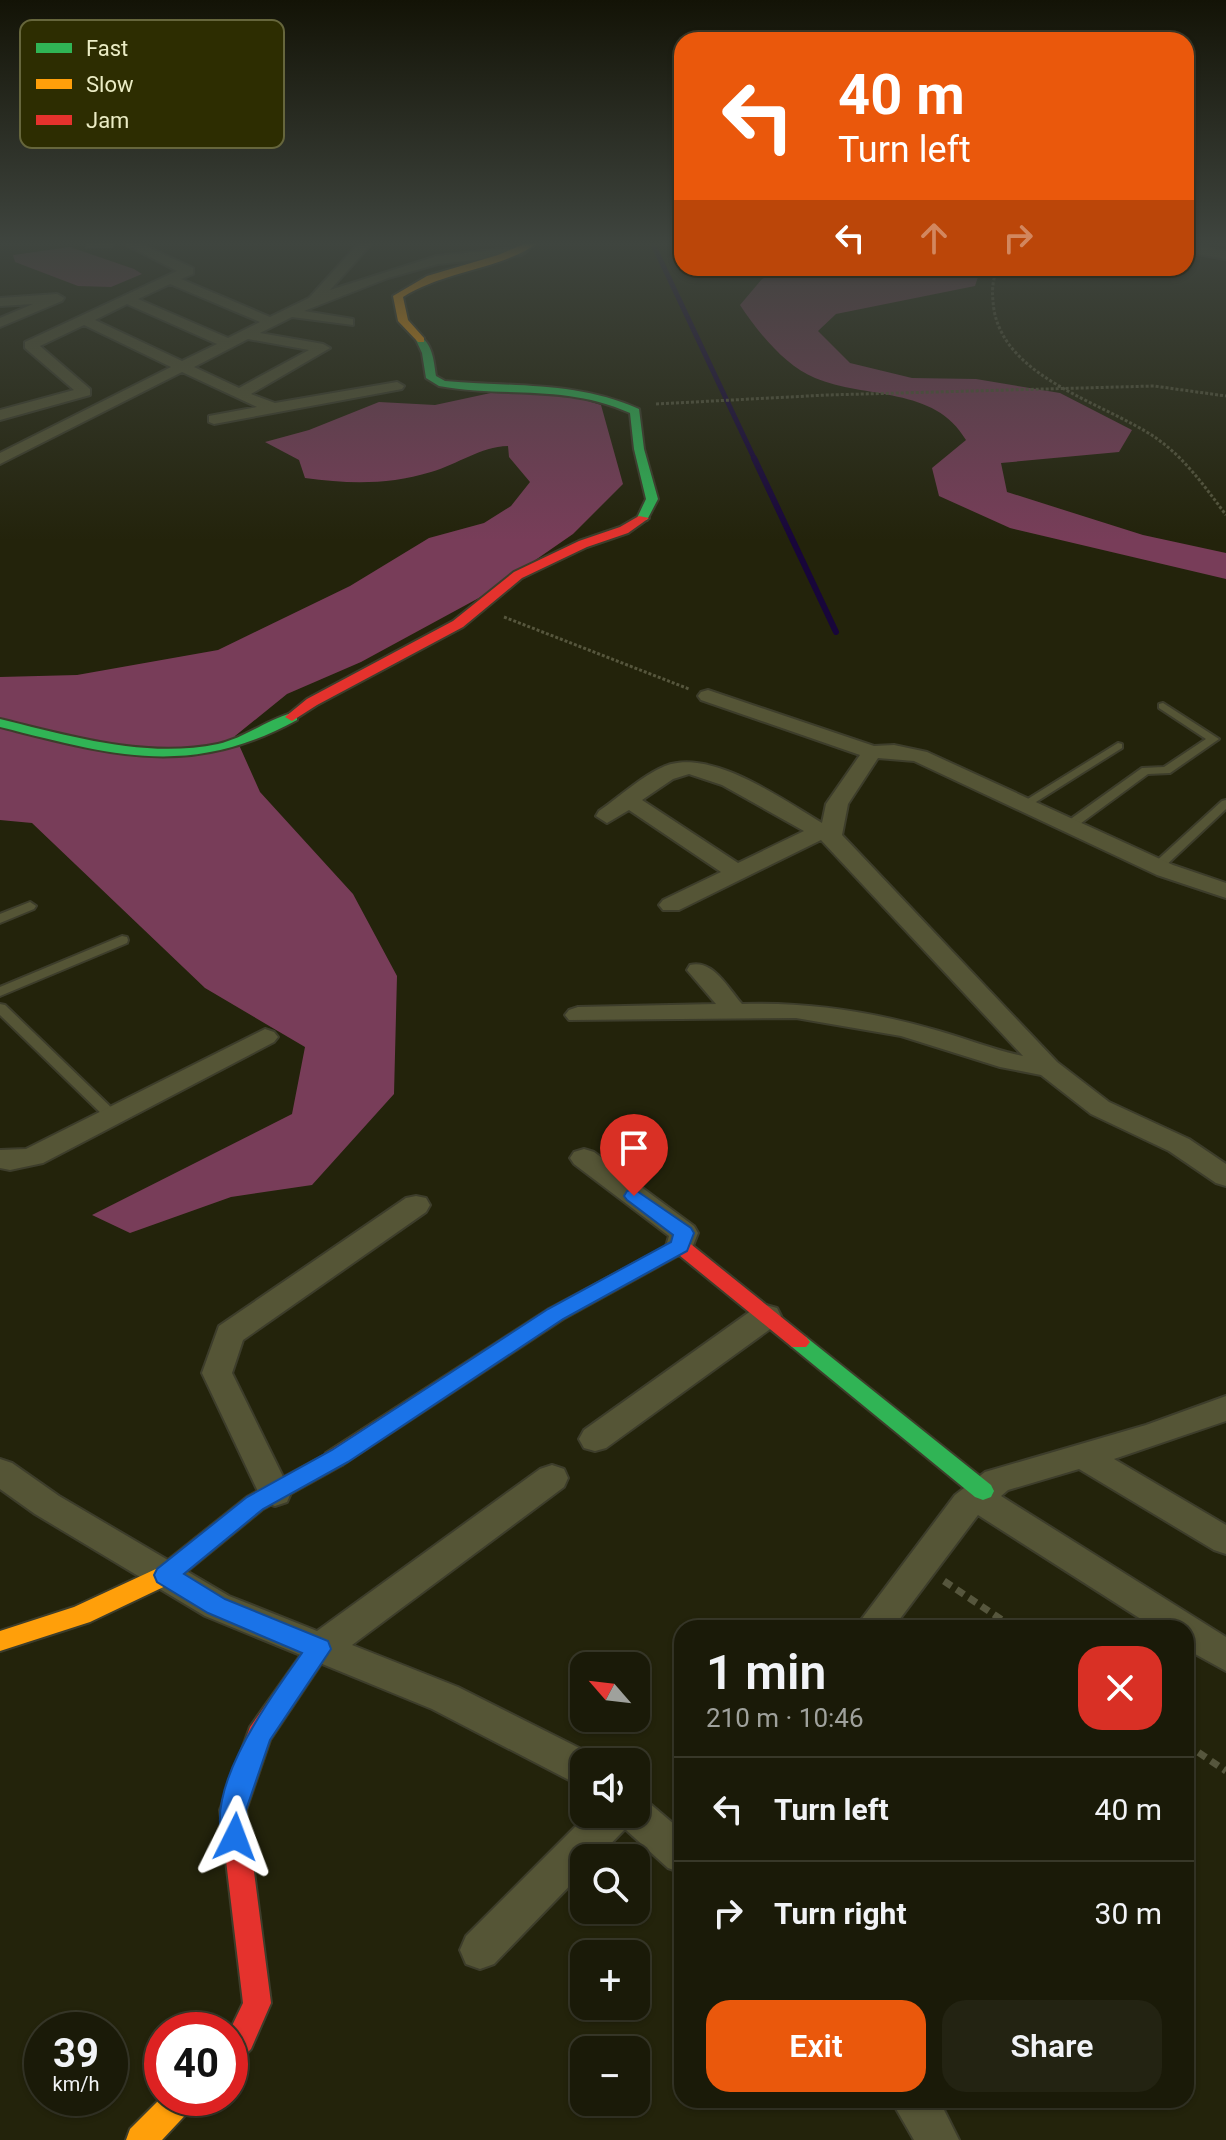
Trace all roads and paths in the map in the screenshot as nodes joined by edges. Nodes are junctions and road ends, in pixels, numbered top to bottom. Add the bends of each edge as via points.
1 (26, 342) edge
2 (36, 342) edge
3 (132, 342) edge
4 (288, 342) edge
5 (421, 342) edge
6 (1005, 342) edge
7 (227, 343) edge
8 (30, 345) junction
9 (183, 366) junction
10 (397, 386) dead end
11 (1064, 389) junction
12 (239, 394) junction
13 (1226, 396) edge
14 (629, 405) junction
15 (271, 407) junction
16 (0, 415) edge
17 (214, 419) dead end
18 (0, 440) edge
19 (17, 451) junction
20 (0, 459) edge
21 (1226, 515) edge
22 (477, 606) junction
23 (708, 696) joint
24 (1163, 706) dead end
25 (0, 723) edge
26 (1118, 746) dead end
27 (872, 752) junction
28 (629, 801) junction
29 (1226, 803) edge
30 (1024, 805) junction
31 (607, 816) dead end
32 (1069, 826) junction
33 (826, 834) junction
34 (1157, 867) junction
35 (738, 873) junction
36 (1226, 891) edge
37 (671, 905) dead end
38 (30, 906) dead end
39 (0, 919) edge
40 (122, 940) dead end
41 (699, 970) dead end
42 (1, 991) edge
43 (0, 1008) edge
44 (735, 1011) junction
45 (578, 1015) dead end
46 (265, 1037) dead end
47 (1048, 1068) junction
48 (112, 1116) junction
49 (584, 1158) dead end
50 (0, 1159) edge
51 (1226, 1177) edge
52 (416, 1205) dead end
53 (680, 1246) junction
54 (766, 1316) junction
55 (1226, 1408) edge
56 (595, 1439) dead end
57 (1083, 1456) junction
58 (0, 1472) edge
59 (552, 1478) dead end
60 (275, 1493) junction
61 (980, 1494) junction
62 (1226, 1541) edge
63 (920, 1565) junction
64 (166, 1575) junction
65 (879, 1620) edge
66 (1002, 1620) edge
67 (1170, 1620) edge
68 (1194, 1635) edge
69 (0, 1641) edge
70 (319, 1649) junction
71 (1226, 1656) edge
72 (1194, 1749) edge
73 (570, 1762) edge
74 (1226, 1771) edge
75 (650, 1827) edge
76 (600, 1828) edge
77 (674, 1848) edge
78 (480, 1950) dead end
79 (248, 2023) edge
80 (918, 2108) edge
81 (164, 2116) edge
82 (141, 2140) edge
83 (937, 2140) edge

1 - 8 street
2 - 8 street
3 - 9 street
4 - 12 street via 323,348
5 - 14 street via 431,378 444,385 582,391
6 - 11 path
7 - 9 street
8 - 16 street via 85,392
9 - 12 street
9 - 19 street
10 - 15 street
11 - 13 path via 1154,386
11 - 14 path
11 - 21 path via 1156,438 1184,460
12 - 15 street
14 - 22 street via 635,411 652,499 646,516 518,575
15 - 17 street
18 - 19 street
19 - 20 street
22 - 23 path
22 - 25 street via 429,642 312,702 289,720 215,751 179,755 108,749
23 - 27 street
24 - 32 lane via 1213,739 1166,771 1146,770
26 - 30 lane
27 - 30 street via 920,756
27 - 33 street via 837,804
28 - 31 street
28 - 33 street via 676,768 710,770
28 - 35 street
29 - 34 lane
30 - 32 street
32 - 34 street
33 - 35 street
33 - 47 street
34 - 36 street
35 - 37 street
38 - 39 lane
40 - 42 lane
41 - 44 street
43 - 48 lane
44 - 45 street
44 - 47 street via 831,1013
46 - 48 street
47 - 51 street via 1100,1108 1179,1145
48 - 50 street via 33,1157
49 - 53 street via 684,1233
52 - 60 street via 230,1334 217,1373
53 - 54 street
53 - 60 street via 556,1314
54 - 56 street
54 - 61 street
55 - 57 street
57 - 61 street via 997,1481
57 - 62 street
58 - 64 street
59 - 70 street
60 - 64 street via 255,1503
61 - 63 street
61 - 67 street
63 - 65 street
63 - 66 path
64 - 69 street via 81,1615
64 - 70 street via 217,1606
68 - 71 street
70 - 73 street via 445,1698
70 - 79 street via 259,1735 233,1810 257,2003
72 - 74 path
75 - 77 street
76 - 78 street
80 - 83 street
81 - 82 street

